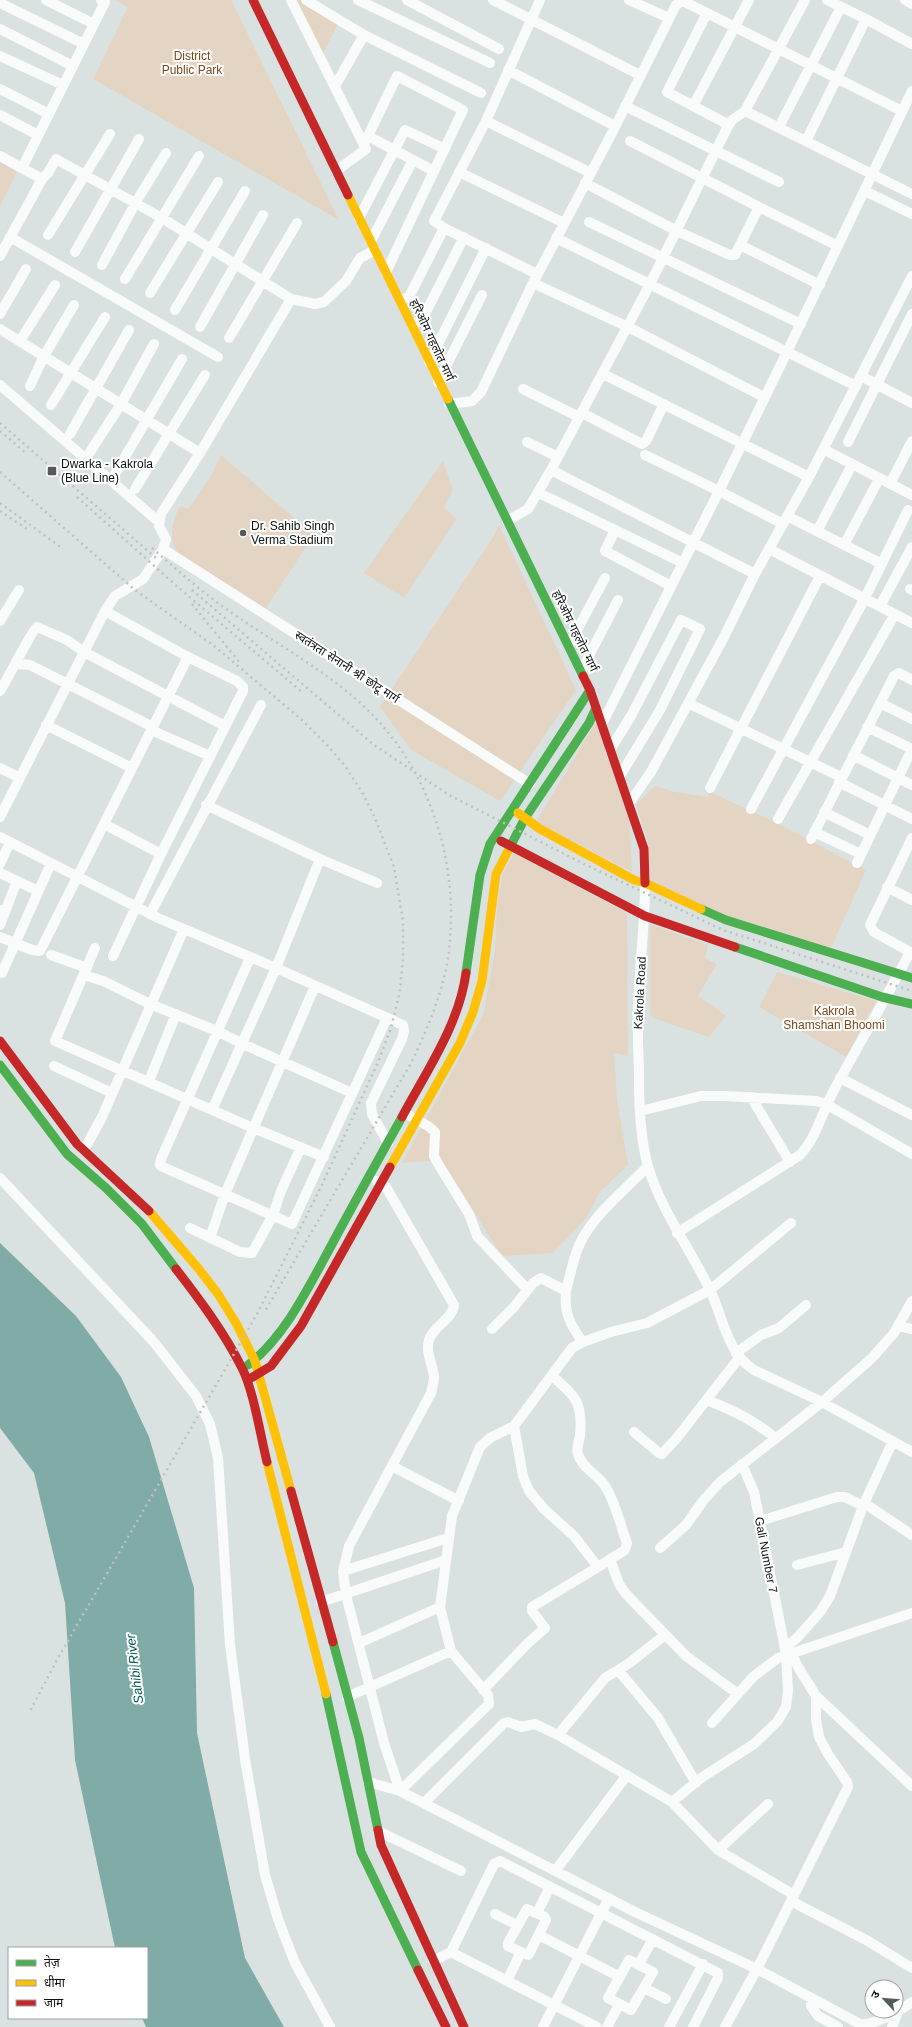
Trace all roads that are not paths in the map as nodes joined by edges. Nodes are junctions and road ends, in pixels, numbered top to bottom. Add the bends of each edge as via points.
1 (46, 0) edge
2 (101, 0) edge
3 (253, 0) edge
4 (290, 0) edge
5 (306, 0) edge
6 (358, 0) edge
7 (407, 0) edge
8 (493, 0) edge
9 (540, 0) edge
10 (629, 0) edge
11 (749, 0) edge
12 (805, 0) edge
13 (828, 0) edge
14 (904, 0) edge
15 (693, 3) edge
16 (912, 4) edge
17 (3, 5) edge
18 (841, 6) junction
19 (707, 13) junction
20 (669, 18) junction
21 (866, 19) junction
22 (531, 20) junction
23 (94, 24) junction
24 (735, 27) junction
25 (0, 29) edge
26 (364, 35) junction
27 (84, 44) junction
28 (912, 44) edge
29 (780, 48) junction
30 (499, 49) dead end
31 (0, 56) edge
32 (490, 63) dead end
33 (811, 64) junction
34 (73, 66) junction
35 (508, 70) junction
36 (640, 75) junction
37 (837, 78) junction
38 (63, 85) junction
39 (335, 86) junction
40 (0, 89) edge
41 (481, 93) dead end
42 (911, 93) edge
43 (625, 106) junction
44 (693, 106) junction
45 (745, 111) junction
46 (902, 111) junction
47 (49, 114) junction
48 (0, 115) edge
49 (486, 121) junction
50 (729, 125) junction
51 (615, 126) junction
52 (779, 127) junction
53 (110, 134) dead end
54 (38, 135) junction
55 (139, 139) dead end
56 (366, 140) junction
57 (630, 141) dead end
58 (806, 141) junction
59 (445, 149) junction
60 (395, 150) junction
61 (716, 151) junction
62 (166, 153) dead end
63 (0, 156) edge
64 (198, 156) dead end
65 (413, 160) junction
66 (22, 168) junction
67 (336, 171) junction
68 (434, 171) junction
69 (460, 172) junction
70 (873, 173) junction
71 (590, 174) junction
72 (85, 177) junction
73 (703, 177) junction
74 (42, 179) junction
75 (218, 182) dead end
76 (780, 182) dead end
77 (585, 183) junction
78 (112, 189) junction
79 (246, 191) dead end
80 (865, 191) junction
81 (912, 194) edge
82 (136, 202) junction
83 (759, 207) junction
84 (912, 214) edge
85 (263, 215) dead end
86 (162, 218) junction
87 (359, 218) junction
88 (564, 222) junction
89 (589, 222) dead end
90 (297, 223) dead end
91 (444, 228) junction
92 (677, 231) junction
93 (186, 233) junction
94 (48, 235) dead end
95 (10, 237) junction
96 (464, 237) junction
97 (556, 238) junction
98 (373, 245) junction
99 (740, 245) junction
100 (838, 246) junction
101 (211, 248) junction
102 (486, 248) junction
103 (75, 252) dead end
104 (0, 256) edge
105 (664, 257) junction
106 (235, 263) junction
107 (102, 265) dead end
108 (26, 270) dead end
109 (386, 272) junction
110 (912, 276) edge
111 (535, 278) junction
112 (125, 279) dead end
113 (262, 280) junction
114 (650, 284) junction
115 (55, 285) dead end
116 (820, 285) junction
117 (150, 293) dead end
118 (482, 295) dead end
119 (291, 299) junction
120 (400, 300) junction
121 (74, 305) dead end
122 (175, 310) dead end
123 (0, 314) edge
124 (912, 314) edge
125 (105, 317) dead end
126 (890, 317) junction
127 (801, 324) junction
128 (412, 325) junction
129 (909, 326) edge
130 (200, 327) dead end
131 (628, 327) junction
132 (0, 329) edge
133 (129, 330) dead end
134 (229, 338) dead end
135 (20, 341) junction
136 (154, 344) dead end
137 (787, 352) junction
138 (44, 356) junction
139 (218, 357) dead end
140 (182, 359) dead end
141 (429, 362) junction
142 (72, 373) junction
143 (603, 374) junction
144 (205, 375) dead end
145 (861, 376) junction
146 (438, 382) junction
147 (877, 384) junction
148 (0, 385) edge
149 (30, 386) dead end
150 (856, 386) junction
151 (96, 388) junction
152 (523, 389) dead end
153 (764, 397) junction
154 (912, 403) edge
155 (121, 404) junction
156 (449, 404) junction
157 (664, 404) junction
158 (51, 405) dead end
159 (581, 415) junction
160 (147, 420) junction
161 (70, 434) dead end
162 (170, 434) junction
163 (912, 441) edge
164 (527, 442) dead end
165 (848, 442) dead end
166 (742, 443) junction
167 (823, 449) junction
168 (90, 452) dead end
169 (200, 453) junction
170 (645, 456) dead end
171 (558, 457) junction
172 (852, 465) junction
173 (551, 470) junction
174 (115, 474) dead end
175 (809, 477) junction
176 (879, 479) junction
177 (890, 484) junction
178 (135, 489) dead end
179 (719, 491) junction
180 (538, 493) junction
181 (912, 496) edge
182 (908, 510) dead end
183 (785, 520) junction
184 (507, 521) junction
185 (159, 522) junction
186 (615, 530) junction
187 (817, 531) junction
188 (693, 542) junction
189 (844, 545) junction
190 (912, 547) edge
191 (163, 549) junction
192 (769, 549) junction
193 (683, 563) junction
194 (882, 564) junction
195 (755, 574) junction
196 (820, 576) junction
197 (605, 578) dead end
198 (671, 586) junction
199 (19, 590) dead end
200 (865, 598) junction
201 (618, 600) dead end
202 (880, 606) junction
203 (105, 612) junction
204 (895, 614) junction
205 (0, 621) edge
206 (912, 623) edge
207 (569, 645) junction
208 (84, 652) junction
209 (188, 657) junction
210 (17, 664) junction
211 (580, 671) junction
212 (912, 680) edge
213 (68, 684) junction
214 (590, 690) junction
215 (0, 691) edge
216 (169, 696) junction
217 (688, 703) junction
218 (880, 703) junction
219 (260, 705) dead end
220 (596, 708) junction
221 (912, 719) edge
222 (602, 724) junction
223 (46, 725) junction
224 (225, 726) junction
225 (867, 727) junction
226 (152, 729) junction
227 (741, 730) junction
228 (784, 749) junction
229 (912, 749) edge
230 (610, 750) junction
231 (853, 755) junction
232 (210, 756) junction
233 (811, 762) junction
234 (0, 768) edge
235 (132, 768) junction
236 (620, 776) junction
237 (20, 778) junction
238 (898, 778) junction
239 (840, 780) junction
240 (530, 784) junction
241 (912, 785) edge
242 (710, 788) dead end
243 (630, 802) junction
244 (206, 805) junction
245 (884, 805) junction
246 (513, 809) junction
247 (751, 809) dead end
248 (1, 811) edge
249 (824, 812) junction
250 (525, 818) junction
251 (778, 819) dead end
252 (912, 819) edge
253 (104, 824) junction
254 (870, 834) junction
255 (0, 837) edge
256 (495, 837) junction
257 (912, 838) edge
258 (10, 842) junction
259 (509, 846) junction
260 (161, 854) junction
261 (320, 859) junction
262 (51, 863) junction
263 (0, 864) edge
264 (0, 873) edge
265 (77, 876) junction
266 (17, 881) junction
267 (377, 882) dead end
268 (645, 883) junction
269 (887, 888) junction
270 (38, 891) junction
271 (912, 900) edge
272 (136, 906) junction
273 (2, 911) edge
274 (150, 914) junction
275 (645, 916) junction
276 (0, 925) edge
277 (184, 929) junction
278 (0, 937) edge
279 (15, 943) junction
280 (96, 948) dead end
281 (911, 952) edge
282 (50, 955) dead end
283 (113, 956) dead end
284 (250, 958) junction
285 (276, 968) junction
286 (86, 972) junction
287 (2, 973) dead end
288 (898, 975) junction
289 (912, 978) edge
290 (315, 986) junction
291 (886, 998) junction
292 (150, 1004) junction
293 (912, 1004) edge
294 (176, 1014) junction
295 (387, 1018) junction
296 (217, 1031) junction
297 (0, 1041) edge
298 (243, 1044) junction
299 (282, 1061) junction
300 (0, 1065) edge
301 (54, 1066) dead end
302 (122, 1069) junction
303 (840, 1078) junction
304 (149, 1081) junction
305 (112, 1093) junction
306 (352, 1093) junction
307 (751, 1097) junction
308 (187, 1099) junction
309 (826, 1104) junction
310 (212, 1110) junction
311 (640, 1112) junction
312 (405, 1113) junction
313 (912, 1115) edge
314 (417, 1120) junction
315 (254, 1128) junction
316 (388, 1143) junction
317 (301, 1147) junction
318 (84, 1150) junction
319 (912, 1154) edge
320 (324, 1157) junction
321 (790, 1162) junction
322 (648, 1166) junction
323 (370, 1177) junction
324 (0, 1178) edge
325 (380, 1183) junction
326 (225, 1194) junction
327 (273, 1215) junction
328 (791, 1223) dead end
329 (190, 1228) dead end
330 (677, 1233) junction
331 (210, 1238) junction
332 (527, 1289) junction
333 (710, 1290) junction
334 (566, 1291) junction
335 (912, 1301) edge
336 (806, 1306) dead end
337 (898, 1326) junction
338 (492, 1328) dead end
339 (912, 1329) edge
340 (583, 1342) junction
341 (737, 1356) junction
342 (255, 1361) junction
343 (242, 1368) junction
344 (260, 1374) junction
345 (552, 1376) junction
346 (247, 1381) junction
347 (707, 1400) junction
348 (822, 1402) junction
349 (514, 1426) junction
350 (634, 1432) dead end
351 (775, 1438) junction
352 (893, 1441) junction
353 (912, 1452) edge
354 (742, 1464) junction
355 (392, 1466) junction
356 (459, 1501) junction
357 (864, 1505) junction
358 (760, 1521) junction
359 (912, 1535) edge
360 (448, 1538) junction
361 (660, 1548) dead end
362 (846, 1552) junction
363 (610, 1559) junction
364 (446, 1560) junction
365 (797, 1565) dead end
366 (598, 1567) junction
367 (343, 1571) junction
368 (346, 1594) junction
369 (321, 1602) junction
370 (440, 1607) junction
371 (912, 1613) edge
372 (665, 1635) junction
373 (359, 1643) junction
374 (451, 1651) junction
375 (788, 1651) junction
376 (618, 1670) junction
377 (371, 1688) junction
378 (483, 1690) junction
379 (738, 1694) junction
380 (816, 1696) junction
381 (347, 1698) junction
382 (712, 1723) dead end
383 (558, 1735) junction
384 (627, 1775) junction
385 (368, 1782) junction
386 (696, 1783) junction
387 (912, 1786) edge
388 (400, 1791) junction
389 (672, 1802) junction
390 (424, 1803) junction
391 (768, 1804) dead end
392 (378, 1831) junction
393 (718, 1850) junction
394 (556, 1870) junction
395 (461, 1871) dead end
396 (550, 1887) junction
397 (609, 1898) junction
398 (792, 1898) junction
399 (601, 1912) junction
400 (536, 1913) junction
401 (495, 1914) dead end
402 (517, 1925) junction
403 (539, 1935) junction
404 (653, 1939) junction
405 (451, 1952) junction
406 (521, 1952) junction
407 (579, 1955) junction
408 (433, 1961) junction
409 (639, 1964) junction
410 (703, 1964) junction
411 (912, 1968) edge
412 (757, 1969) junction
413 (620, 1977) junction
414 (506, 1981) junction
415 (644, 1988) junction
416 (666, 1999) dead end
417 (812, 1999) junction
418 (619, 2004) junction
419 (554, 2005) junction
420 (881, 2019) edge
421 (330, 2027) edge
422 (446, 2027) edge
423 (464, 2027) edge
424 (543, 2027) edge
425 (597, 2027) edge
426 (607, 2027) edge
427 (669, 2027) edge
428 (693, 2027) edge
429 (725, 2027) edge
430 (838, 2027) edge

1 - 23 street
2 - 23 street via 105,2
3 - 67 street, हरिओम गहलोत मार्ग
4 - 39 street
5 - 26 street
6 - 32 street
7 - 30 street
8 - 22 street
9 - 22 street
10 - 20 street
11 - 24 street
12 - 29 street
13 - 18 street
14 - 16 street
15 - 19 street
15 - 20 street via 680,1
17 - 27 street
18 - 21 street
18 - 33 street
19 - 24 street
19 - 44 street via 667,92
20 - 36 street
21 - 28 street
21 - 37 street
22 - 35 street
22 - 36 street
23 - 27 street
24 - 29 street
24 - 44 street
25 - 34 street
26 - 39 street
26 - 41 street
27 - 34 street
29 - 33 street
29 - 45 street
31 - 38 street
33 - 37 street
33 - 52 street
34 - 38 street
35 - 49 street
35 - 51 street
36 - 43 street
37 - 46 street
37 - 58 street
38 - 47 street
39 - 56 street
40 - 47 street
42 - 46 street
43 - 51 street
43 - 61 street
44 - 50 street
45 - 50 street
45 - 52 street
46 - 70 street
47 - 54 street
48 - 54 street
49 - 69 street
49 - 71 street
50 - 61 street
51 - 71 street
52 - 58 street
53 - 72 street
54 - 66 street
55 - 78 street
56 - 59 street via 397,76 463,110
56 - 60 street
56 - 67 street via 366,149
57 - 73 street
58 - 70 street
59 - 60 street via 405,130
59 - 68 street
60 - 65 street
60 - 87 street
61 - 73 street
61 - 76 street
62 - 82 street
63 - 66 street
64 - 86 street
65 - 68 street
65 - 98 street
66 - 74 street
67 - 87 street, हरिओम गहलोत मार्ग
68 - 109 street
69 - 88 street
69 - 91 street via 434,221
70 - 80 street
70 - 81 street
71 - 77 street
72 - 74 street via 56,159
72 - 78 street
72 - 94 street
73 - 83 street
73 - 92 street
74 - 95 street
75 - 93 street
77 - 88 street
77 - 92 street
78 - 82 street
78 - 103 street
79 - 101 street
80 - 84 street
80 - 100 street
82 - 86 street
82 - 107 street
83 - 99 street
83 - 100 street
85 - 106 street
86 - 93 street
86 - 112 street
87 - 98 street, हरिओम गहलोत मार्ग
88 - 97 street
89 - 105 street
90 - 113 street
91 - 96 street
91 - 120 street via 409,297
92 - 99 street via 732,256 736,254
92 - 105 street
93 - 101 street
93 - 117 street
95 - 104 street
95 - 139 street
96 - 102 street
96 - 128 street via 423,318
97 - 111 street
97 - 114 street
98 - 109 street, हरिओम गहलोत मार्ग
98 - 119 street via 360,258 346,281 324,302 315,304
99 - 116 street
100 - 116 street
101 - 106 street
101 - 122 street
102 - 111 street
102 - 141 street
105 - 114 street
105 - 127 street
106 - 113 street
106 - 130 street
108 - 123 street
109 - 120 street, हरिओम गहलोत मार्ग
110 - 126 street
111 - 131 street
111 - 156 street via 481,392 472,401
113 - 119 street
113 - 134 street
114 - 131 street
114 - 137 street
115 - 135 street
116 - 127 street
118 - 146 street
119 - 169 street
120 - 128 street, हरिओम गहलोत मार्ग
121 - 138 street
124 - 129 street
125 - 142 street
126 - 129 street
126 - 145 street
127 - 137 street
128 - 141 street, हरिओम गहलोत मार्ग
129 - 147 street
131 - 143 street
131 - 153 street
132 - 135 street
133 - 151 street
135 - 138 street
136 - 155 street
137 - 150 street
137 - 153 street
138 - 142 street
138 - 149 street
140 - 160 street
141 - 146 street, हरिओम गहलोत मार्ग
142 - 151 street
142 - 158 street
143 - 157 street
143 - 159 street
144 - 162 street
145 - 147 street
145 - 150 street
146 - 156 street, हरिओम गहलोत मार्ग
147 - 154 street
147 - 165 street
148 - 185 street
150 - 167 street
151 - 155 street
151 - 161 street
152 - 159 street
153 - 166 street
155 - 160 street
155 - 168 street
156 - 184 street, हरिओम गहलोत मार्ग
157 - 159 street via 642,444
157 - 166 street
159 - 171 street
160 - 162 street
160 - 174 street
162 - 169 street
162 - 178 street
163 - 177 street
164 - 171 street
166 - 175 street
166 - 179 street
167 - 172 street
167 - 175 street
169 - 185 street via 161,514
170 - 179 street
171 - 173 street
172 - 176 street
172 - 187 street
173 - 180 street
173 - 188 street
175 - 183 street
176 - 177 street
176 - 189 street
177 - 181 street
179 - 183 street
179 - 188 street
180 - 184 street via 528,509
180 - 186 street
182 - 194 street
183 - 187 street
183 - 192 street
184 - 207 street, हरिओम गहलोत मार्ग
185 - 191 street via 166,539
186 - 193 street
186 - 198 street via 605,551
187 - 189 street
188 - 193 street
188 - 195 street
189 - 194 street
190 - 202 street
191 - 203 street via 143,579 115,596
191 - 240 street, स्वतंत्रता सेनानी श्री छोटू मार्ग
192 - 195 street
192 - 196 street
193 - 198 street
194 - 200 street
195 - 217 street
196 - 200 street
196 - 227 street
197 - 207 street
198 - 222 street
199 - 205 street
200 - 202 street
200 - 228 street
201 - 211 street
202 - 204 street
203 - 208 street
203 - 209 street
204 - 206 street
204 - 233 street
207 - 211 street, हरिओम गहलोत मार्ग
208 - 210 street via 67,640 37,628 31,634
208 - 213 street
208 - 216 street
209 - 216 street
209 - 224 street via 237,681 243,687
210 - 213 street via 30,665
210 - 215 street
211 - 214 street, हरिओम गहलोत मार्ग
212 - 218 street via 896,673
213 - 223 street
213 - 226 street
214 - 220 street, Kakrola Road
214 - 240 street
216 - 224 street
216 - 226 street
217 - 227 street
217 - 243 street via 651,772
218 - 221 street
218 - 225 street
219 - 244 street
220 - 222 street, Kakrola Road
220 - 250 street via 589,723
222 - 230 street, Kakrola Road
223 - 235 street
223 - 237 street
224 - 232 street
225 - 229 street
225 - 231 street
226 - 232 street
226 - 235 street
227 - 228 street
227 - 242 street
228 - 233 street
228 - 247 street
229 - 238 street
230 - 236 street, Kakrola Road
230 - 236 street via 631,716 681,620 700,629 660,710
231 - 238 street
231 - 239 street
232 - 260 street
233 - 239 street
233 - 251 street
234 - 237 street
235 - 253 street
236 - 243 street, Kakrola Road
237 - 248 street
238 - 241 street
238 - 245 street
239 - 245 street
239 - 249 street
240 - 246 street
243 - 268 street, Kakrola Road via 644,849
244 - 261 street
244 - 274 street
245 - 252 street
245 - 254 street
246 - 250 street
246 - 256 street
249 - 254 street
249 - 254 street via 812,836 859,858
250 - 259 street
250 - 268 street via 586,855 634,880
253 - 260 street
253 - 265 street
255 - 258 street
256 - 259 street
256 - 312 street via 484,859 480,875 467,975 458,1009
257 - 269 street
258 - 262 street
258 - 263 street
259 - 275 street
259 - 314 street via 496,874 482,981 473,1012 460,1043
260 - 272 street
261 - 267 street
261 - 285 street
262 - 265 street
262 - 270 street
264 - 266 street
265 - 272 street
265 - 279 street via 40,951
266 - 270 street
266 - 273 street
268 - 275 street, Kakrola Road
268 - 288 street via 726,920
269 - 271 street
269 - 281 street via 870,921 870,929
270 - 279 street
272 - 274 street
272 - 283 street
273 - 276 street
274 - 277 street
275 - 291 street
275 - 311 street, Kakrola Road via 638,1013
277 - 284 street
277 - 292 street
278 - 279 street
279 - 287 street
280 - 286 street
281 - 288 street
282 - 286 street
284 - 285 street
284 - 296 street
285 - 290 street
285 - 298 street
286 - 292 street
286 - 302 street via 55,1041
288 - 289 street
288 - 291 street
290 - 295 street
290 - 299 street
291 - 293 street
291 - 303 street
292 - 294 street
292 - 302 street
294 - 296 street
294 - 304 street
295 - 306 street
295 - 316 street via 402,1026 404,1031 373,1096 370,1108
296 - 298 street
296 - 308 street
297 - 318 street via 52,1112
298 - 299 street
298 - 310 street
299 - 306 street
299 - 315 street
300 - 343 street via 67,1154 142,1224 209,1312
301 - 305 street
302 - 304 street
302 - 305 street
303 - 309 street
303 - 313 street
304 - 308 street
305 - 318 street
306 - 320 street
307 - 309 street via 806,1100
307 - 311 street via 701,1096
307 - 321 street
308 - 310 street
308 - 326 street via 160,1166
309 - 319 street
309 - 321 street via 807,1148
310 - 315 street
311 - 322 street, Kakrola Road
312 - 314 street
312 - 316 street
314 - 325 street
314 - 332 street via 435,1132 434,1156 469,1214 477,1236
315 - 317 street
315 - 326 street
316 - 323 street
317 - 320 street
317 - 327 street
318 - 342 street via 153,1215 198,1268 218,1294
320 - 327 street via 292,1224
321 - 330 street
322 - 330 street, Kakrola Road
322 - 334 street via 594,1221 584,1236 575,1255
323 - 325 street
323 - 342 street via 302,1297 273,1342
324 - 421 street via 153,1341 196,1396 210,1424 218,1458 230,1645 245,1759 265,1875 295,1963
325 - 344 street via 301,1326 279,1357
325 - 355 street via 386,1187 454,1305 451,1314 431,1334 428,1350 434,1377 431,1392
326 - 327 street
326 - 331 street
327 - 331 street via 252,1253 240,1252
328 - 333 street
329 - 331 street
330 - 333 street, Kakrola Road
332 - 334 street via 541,1278
332 - 338 street via 514,1307
333 - 340 street via 647,1323
333 - 341 street, Kakrola Road
334 - 340 street via 568,1320
335 - 337 street
336 - 341 street via 779,1328 761,1335
337 - 339 street
337 - 348 street via 872,1358
340 - 345 street via 572,1348
341 - 347 street
341 - 348 street via 754,1370
342 - 343 street
342 - 344 street
343 - 346 street
344 - 346 street
344 - 369 street
345 - 349 street
345 - 363 street via 576,1400 580,1408 578,1453 609,1493 627,1544 625,1550
346 - 422 street via 338,1743 361,1852
347 - 350 street via 662,1454
347 - 351 street via 743,1415
348 - 351 street
348 - 352 street
349 - 356 street via 490,1438 480,1447
349 - 366 street via 523,1476 529,1491 544,1509 574,1536
351 - 354 street
352 - 353 street
352 - 357 street
354 - 358 street, Gali Number 7 via 754,1492
354 - 361 street via 710,1492 686,1525
355 - 356 street
355 - 367 street via 349,1546
356 - 360 street via 452,1516
357 - 358 street via 837,1496
357 - 359 street
357 - 362 street
358 - 375 street, Gali Number 7 via 766,1559
360 - 364 street
360 - 367 street
362 - 365 street
362 - 375 street via 830,1596
363 - 366 street
363 - 372 street via 619,1584 626,1594
364 - 368 street
364 - 370 street
366 - 378 street via 532,1607 532,1611 545,1628
367 - 368 street
368 - 369 street
368 - 373 street
369 - 381 street
370 - 373 street
370 - 374 street
371 - 375 street
372 - 376 street
372 - 379 street via 686,1656
373 - 377 street
374 - 377 street
374 - 378 street
375 - 379 street via 754,1676
375 - 380 street
375 - 386 street via 786,1707 777,1722 754,1744
376 - 383 street via 600,1683
376 - 386 street via 658,1718
377 - 381 street
377 - 388 street via 384,1743
378 - 388 street via 490,1699 486,1708
379 - 382 street
380 - 387 street
380 - 398 street via 819,1737 848,1787
381 - 385 street
383 - 384 street
383 - 390 street via 535,1724 521,1727 504,1723
384 - 389 street
384 - 394 street
385 - 388 street
385 - 392 street
386 - 389 street
388 - 390 street
389 - 393 street
390 - 394 street
391 - 393 street
392 - 395 street
392 - 408 street via 381,1845
393 - 398 street
394 - 397 street
396 - 399 street
396 - 400 street
396 - 405 street via 496,1862
397 - 399 street
397 - 412 street
398 - 411 street
398 - 412 street
399 - 404 street
399 - 407 street
400 - 402 street via 526,1909
400 - 403 street via 546,1920
401 - 402 street
402 - 406 street via 508,1944
403 - 406 street via 528,1955
403 - 407 street
404 - 409 street
404 - 410 street
405 - 408 street
405 - 414 street
406 - 414 street
407 - 413 street
407 - 419 street
408 - 423 street
409 - 413 street via 629,1960
409 - 415 street via 653,1972
410 - 427 street
410 - 428 street via 716,1971 719,1976
412 - 417 street
412 - 429 street
413 - 418 street via 608,1998
414 - 419 street
415 - 416 street
415 - 418 street via 631,2010
417 - 420 street via 860,2024 867,2025
417 - 430 street via 813,2010
418 - 426 street
419 - 424 street
419 - 425 street

